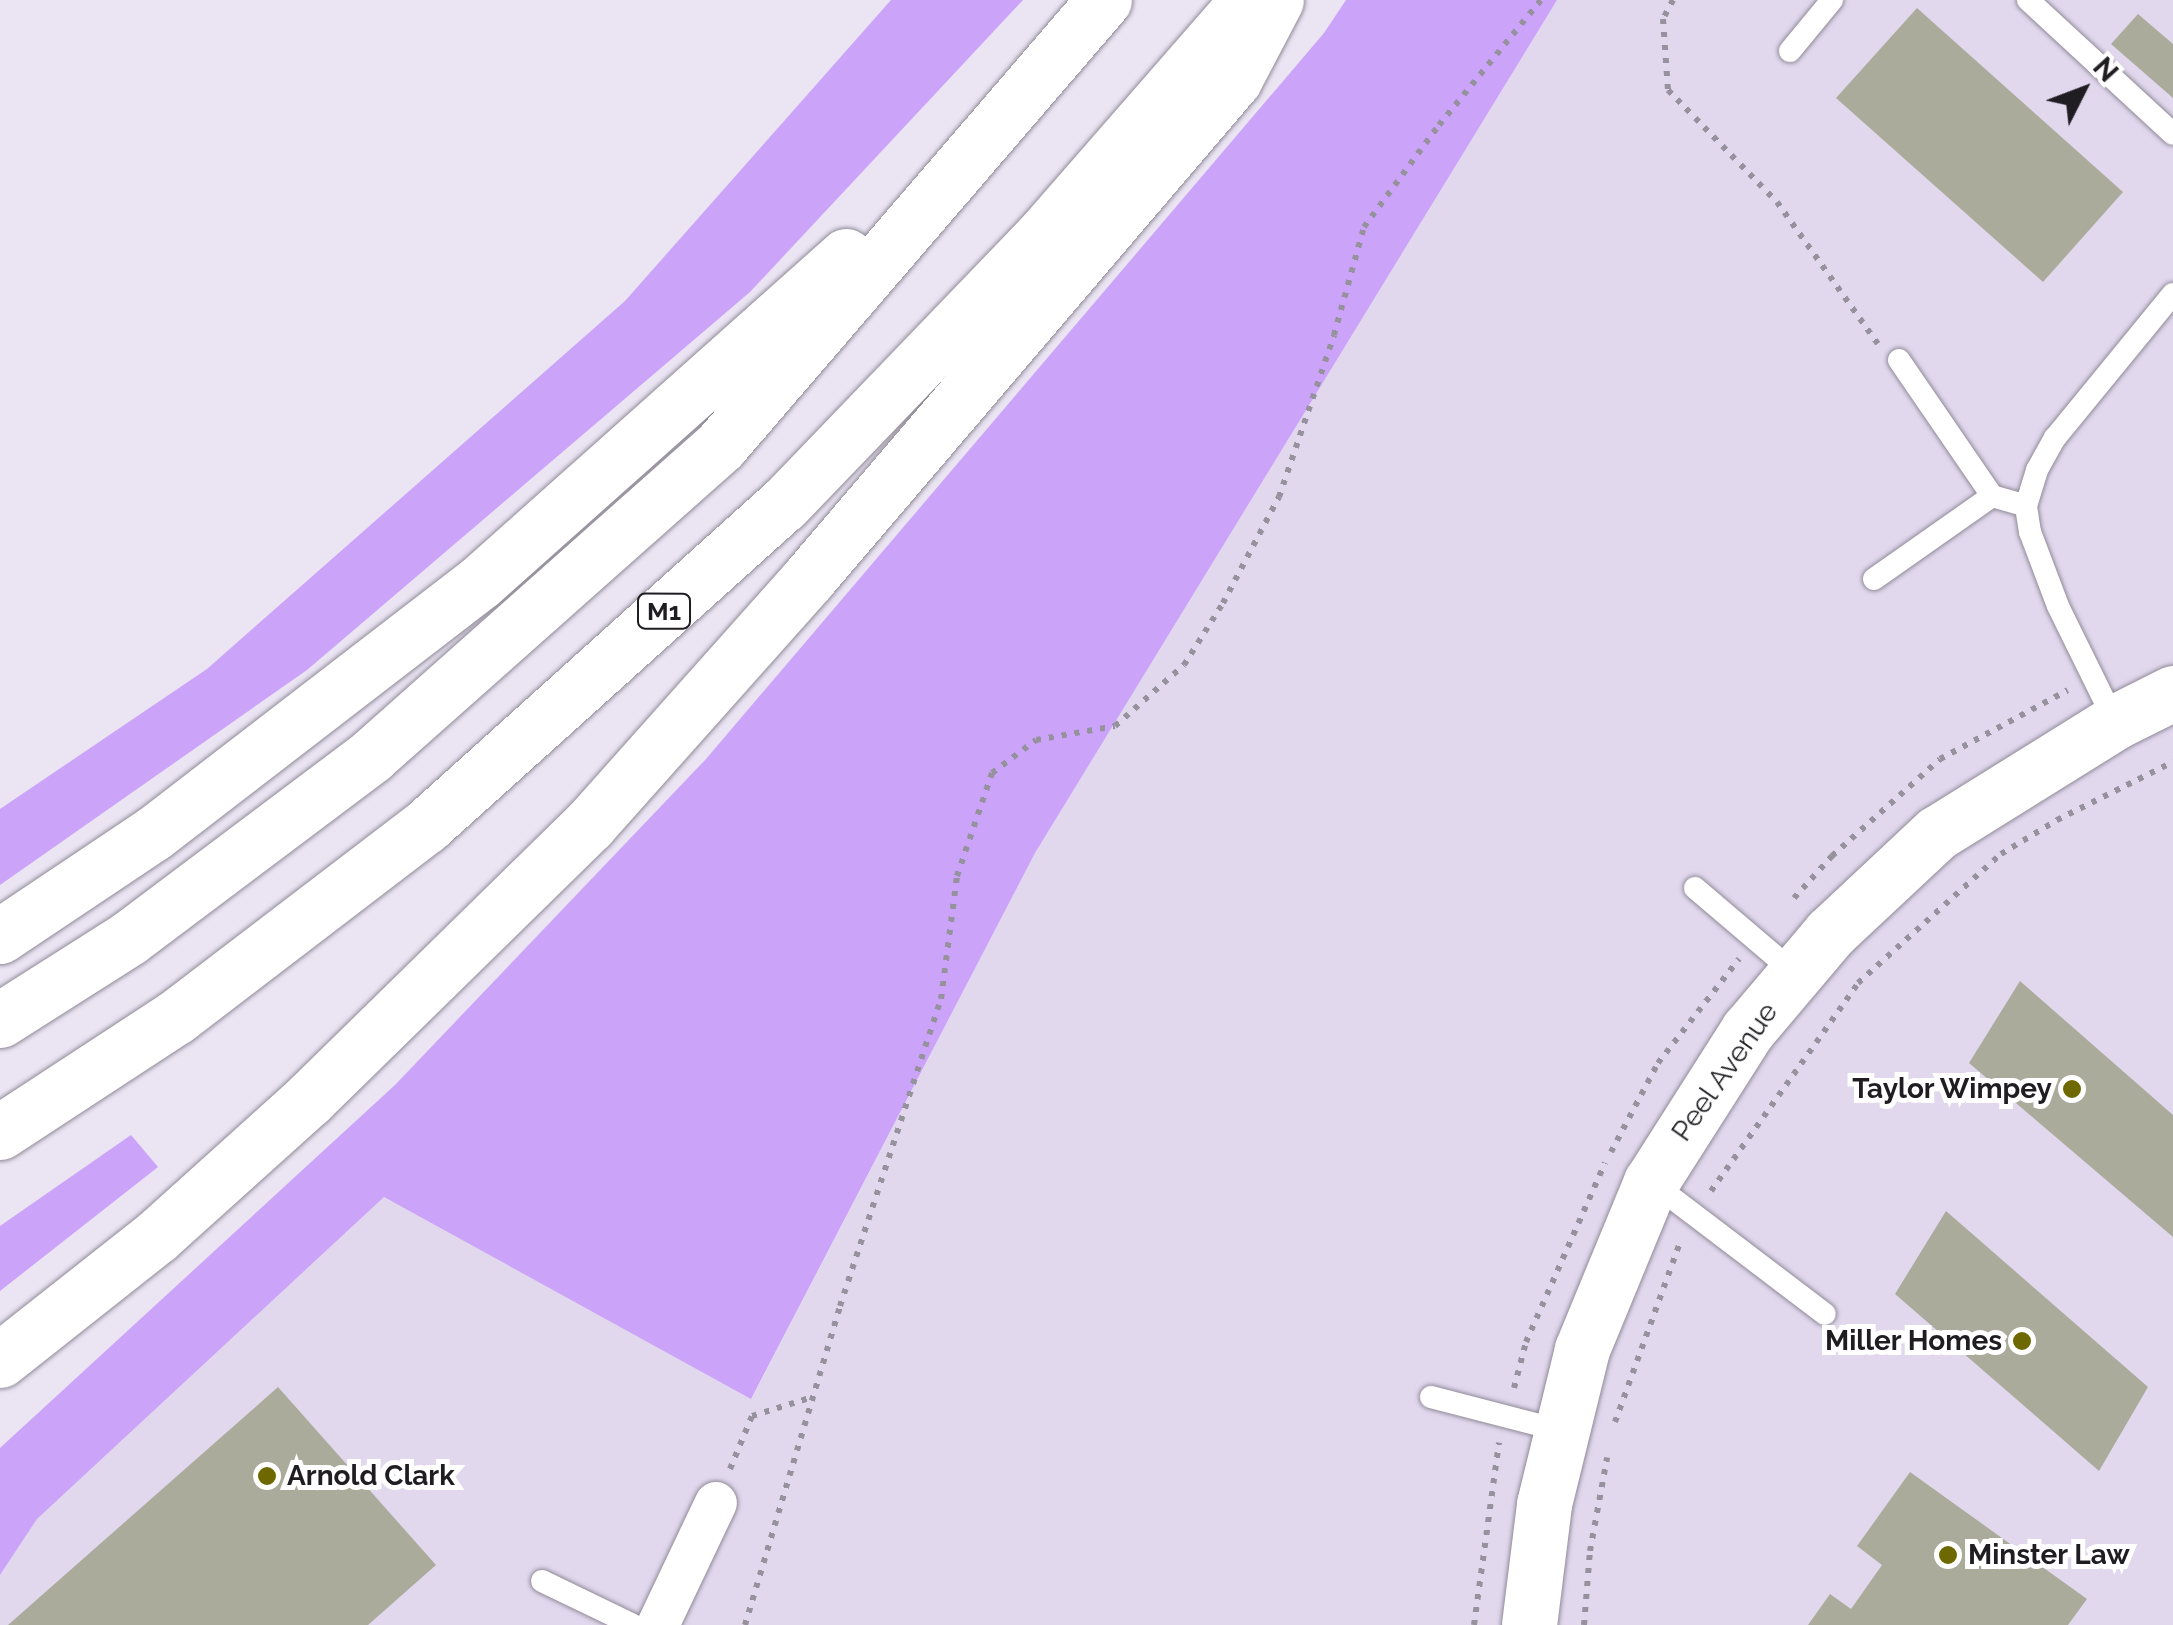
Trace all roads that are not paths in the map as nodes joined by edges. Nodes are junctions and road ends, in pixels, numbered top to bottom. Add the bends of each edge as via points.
1 (1104, 0) edge
2 (1248, 0) edge
3 (1276, 0) edge
4 (1832, 0) edge
5 (2028, 0) edge
6 (1790, 51) dead end
7 (1033, 87) junction
8 (2173, 134) edge
9 (2173, 294) edge
10 (1899, 360) road end
11 (1992, 496) junction
12 (2026, 506) junction
13 (1874, 579) dead end
14 (2173, 693) edge
15 (2103, 700) junction
16 (1695, 888) dead end
17 (0, 936) edge
18 (1776, 957) junction
19 (0, 1020) edge
20 (0, 1132) edge
21 (1651, 1182) junction
22 (1826, 1314) dead end
23 (0, 1360) edge
24 (1431, 1397) dead end
25 (1593, 1437) junction
26 (716, 1503) road end
27 (542, 1581) dead end
28 (632, 1625) edge
29 (658, 1625) edge
30 (1529, 1625) edge

1 - 7 main road
2 - 20 main road, M1 via 1041,238 770,517 426,826 176,1017
3 - 23 main road via 1234,80 589,825 310,1098 157,1236
4 - 6 lane
5 - 8 lane
7 - 17 main road via 480,582 154,833
7 - 19 main road via 721,444 370,756 129,938
9 - 12 lane via 2054,438
10 - 11 lane
11 - 12 lane
11 - 13 lane
12 - 15 lane via 2058,606
14 - 15 main road, Peel Avenue
15 - 18 main road, Peel Avenue via 1937,833 1830,933
16 - 18 lane
18 - 21 main road, Peel Avenue via 1748,1030
21 - 22 lane
21 - 25 main road, Peel Avenue via 1594,1317
24 - 25 lane
25 - 30 main road, Peel Avenue via 1544,1504
26 - 29 street
27 - 28 lane

